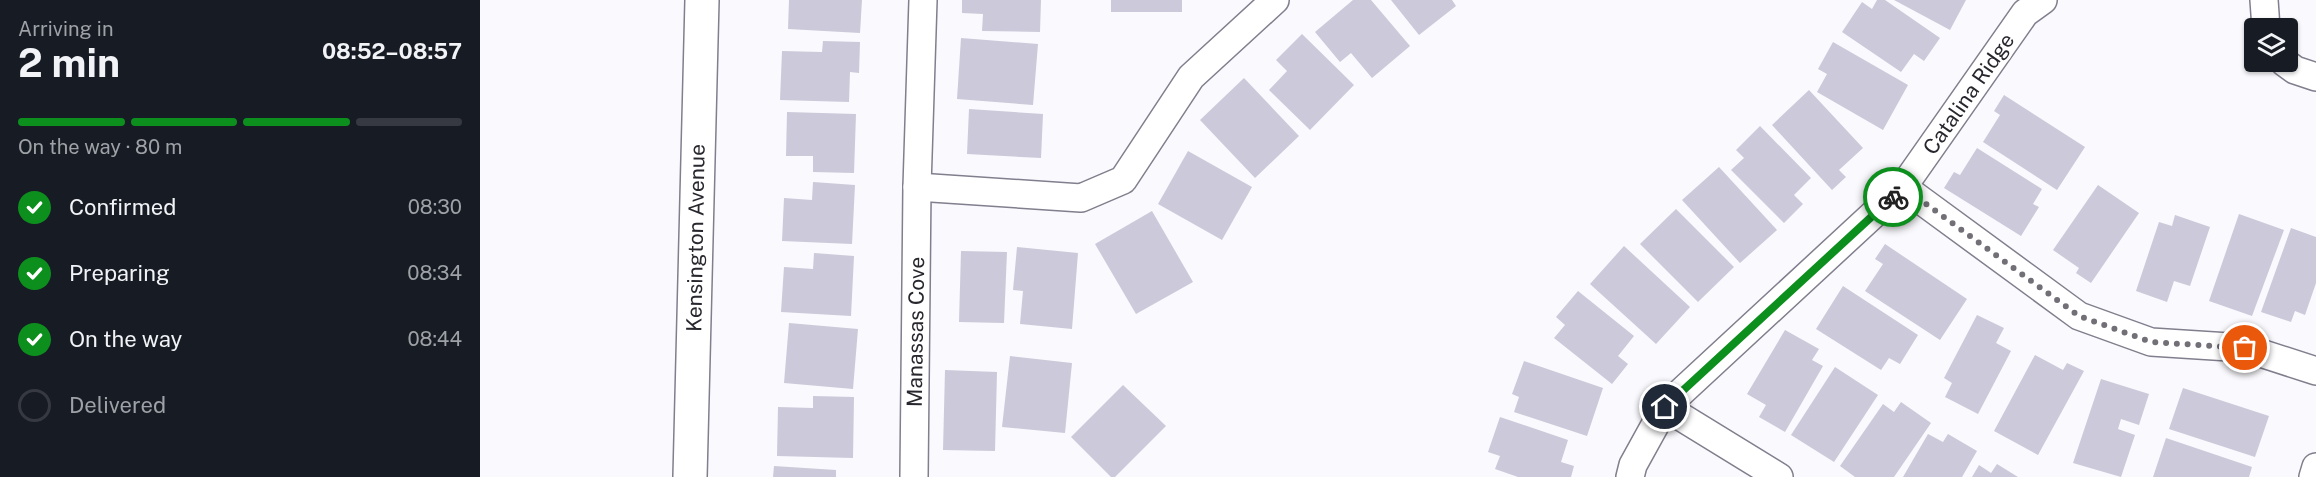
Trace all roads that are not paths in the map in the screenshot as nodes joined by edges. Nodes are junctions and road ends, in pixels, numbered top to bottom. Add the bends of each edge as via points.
1 (702, 0) edge
2 (923, 0) edge
3 (1275, 0) edge
4 (2043, 0) edge
5 (2264, 0) edge
6 (2265, 18) edge
7 (2298, 71) edge
8 (2316, 77) edge
9 (917, 187) junction
10 (1903, 187) junction
11 (2316, 371) edge
12 (1665, 407) junction
13 (2316, 467) edge
14 (690, 477) edge
15 (914, 477) edge
16 (1630, 477) edge
17 (1779, 477) edge
18 (2313, 477) edge

1 - 14 street, Kensington Avenue
2 - 9 street, Manassas Cove
3 - 9 street via 1191,77 1123,180 1081,198
4 - 10 street, Catalina Ridge via 2025,13
5 - 6 street
7 - 8 street
9 - 15 street, Manassas Cove
10 - 11 street via 2079,316 2151,342 2245,348
10 - 12 street, Catalina Ridge
12 - 16 street, Catalina Ridge
12 - 17 street
13 - 18 street

